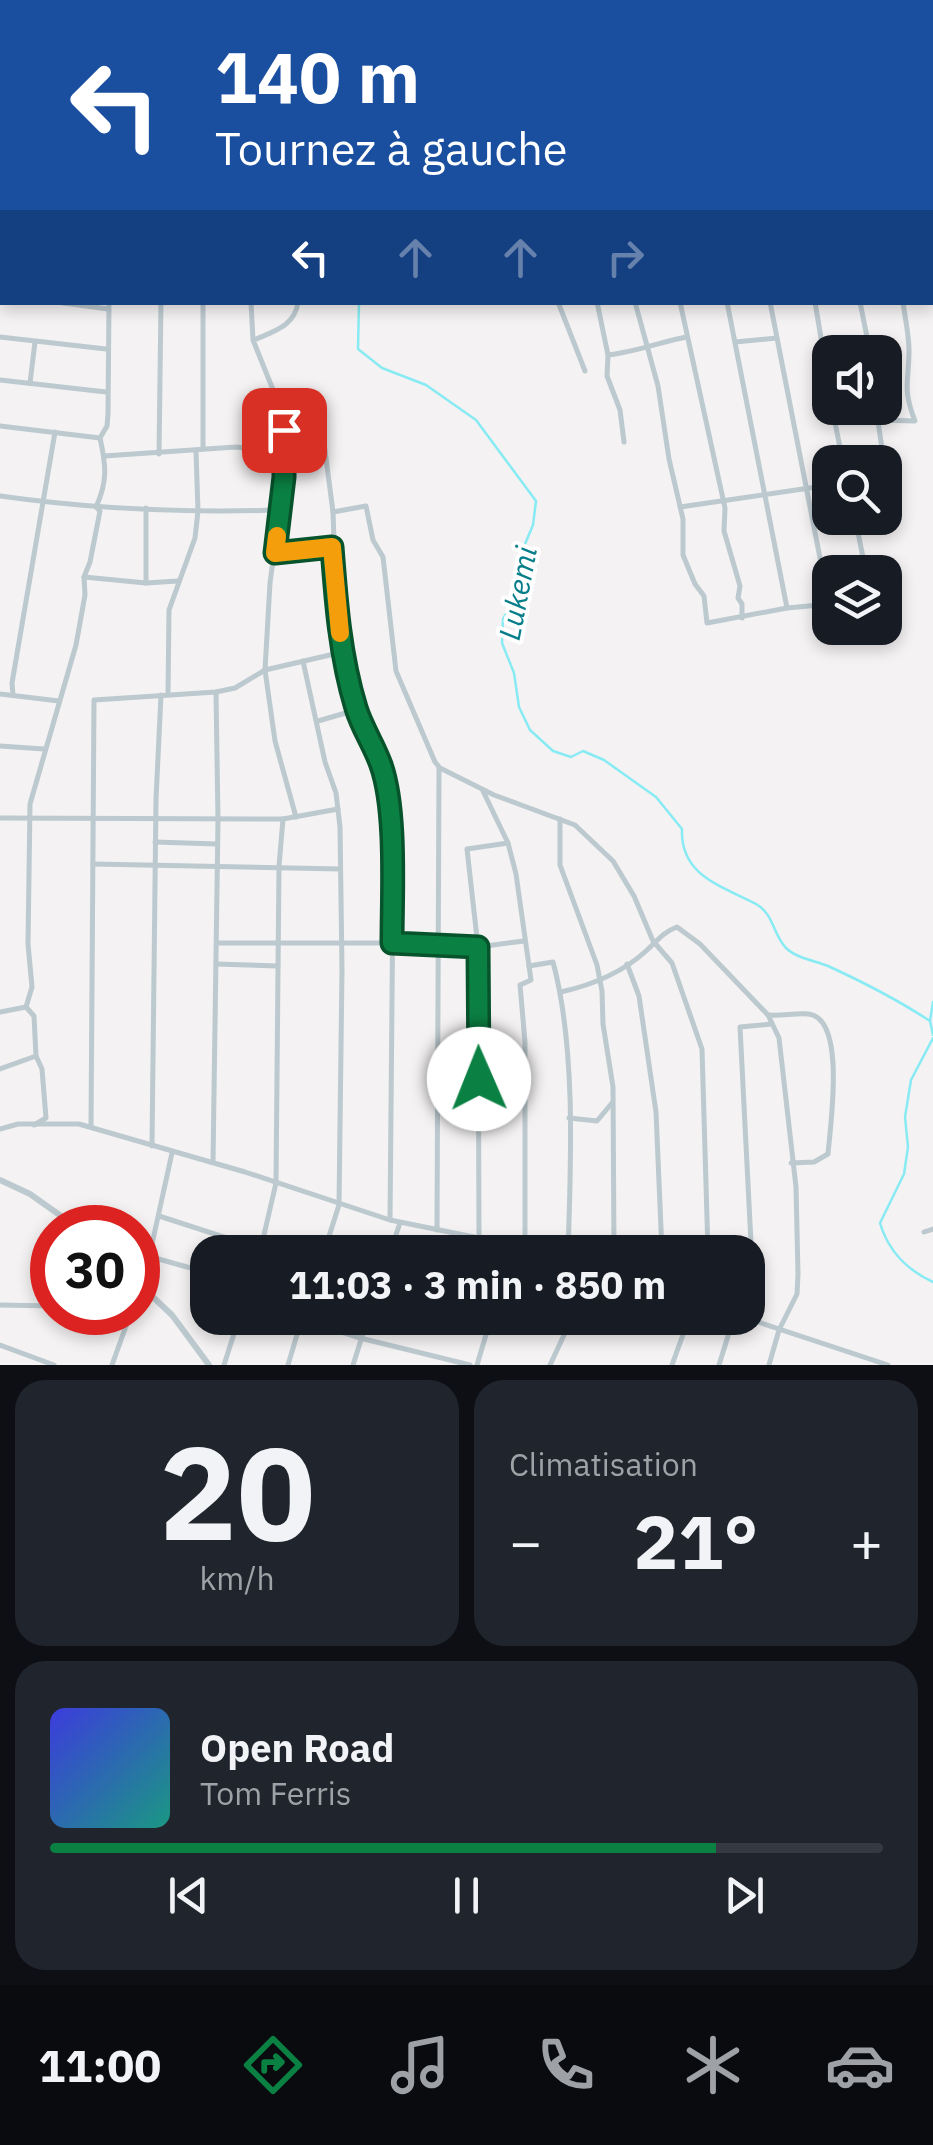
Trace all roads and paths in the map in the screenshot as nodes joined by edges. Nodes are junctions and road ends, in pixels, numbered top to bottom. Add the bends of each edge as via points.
1 (162, 305) edge
2 (204, 305) edge
3 (251, 305) edge
4 (298, 305) edge
5 (559, 305) edge
6 (599, 305) edge
7 (637, 305) edge
8 (681, 305) edge
9 (728, 305) edge
10 (771, 305) edge
11 (816, 305) edge
12 (861, 305) edge
13 (902, 305) edge
14 (108, 306) edge
15 (820, 335) edge
16 (867, 335) edge
17 (0, 337) edge
18 (686, 337) junction
19 (778, 338) junction
20 (253, 340) junction
21 (35, 342) junction
22 (735, 342) junction
23 (647, 345) junction
24 (106, 350) junction
25 (608, 355) junction
26 (585, 371) dead end
27 (0, 380) edge
28 (30, 383) junction
29 (106, 392) junction
30 (280, 407) junction
31 (902, 421) edge
32 (0, 426) edge
33 (54, 432) junction
34 (100, 438) junction
35 (624, 442) dead end
36 (285, 444) junction
37 (200, 450) junction
38 (159, 454) junction
39 (104, 456) junction
40 (812, 488) edge
41 (808, 489) junction
42 (764, 495) junction
43 (0, 496) edge
44 (721, 499) junction
45 (44, 502) junction
46 (96, 507) junction
47 (680, 507) junction
48 (146, 508) junction
49 (279, 510) junction
50 (198, 511) junction
51 (334, 512) junction
52 (332, 547) junction
53 (275, 553) junction
54 (821, 555) edge
55 (84, 578) junction
56 (178, 581) junction
57 (146, 582) junction
58 (812, 606) edge
59 (787, 608) junction
60 (742, 618) junction
61 (343, 652) junction
62 (303, 661) junction
63 (266, 670) junction
64 (216, 692) junction
65 (0, 694) edge
66 (13, 695) junction
67 (164, 695) junction
68 (59, 701) junction
69 (356, 710) junction
70 (318, 722) junction
71 (0, 746) edge
72 (44, 749) junction
73 (440, 768) junction
74 (482, 789) junction
75 (338, 809) junction
76 (296, 816) junction
77 (0, 818) edge
78 (93, 818) junction
79 (560, 818) junction
80 (284, 819) junction
81 (30, 820) junction
82 (156, 820) junction
83 (218, 820) junction
84 (155, 842) junction
85 (508, 843) junction
86 (217, 844) junction
87 (92, 864) junction
88 (155, 864) junction
89 (217, 866) junction
90 (280, 866) junction
91 (340, 868) junction
92 (524, 941) junction
93 (218, 942) junction
94 (653, 942) junction
95 (342, 943) junction
96 (392, 943) junction
97 (280, 944) junction
98 (437, 946) junction
99 (478, 947) junction
100 (626, 963) junction
101 (216, 964) junction
102 (279, 966) junction
103 (528, 966) junction
104 (600, 980) junction
105 (561, 992) junction
106 (26, 1007) junction
107 (0, 1012) edge
108 (768, 1016) junction
109 (774, 1024) junction
110 (36, 1056) junction
111 (0, 1068) edge
112 (613, 1100) junction
113 (568, 1118) junction
114 (34, 1125) junction
115 (92, 1127) junction
116 (0, 1129) edge
117 (152, 1146) junction
118 (172, 1153) junction
119 (213, 1162) junction
120 (792, 1163) junction
121 (0, 1180) edge
122 (276, 1184) junction
123 (46, 1205) edge
124 (339, 1205) junction
125 (160, 1211) edge
126 (160, 1216) edge
127 (390, 1220) junction
128 (400, 1223) junction
129 (933, 1229) edge
130 (437, 1230) junction
131 (924, 1232) dead end
132 (214, 1235) edge
133 (264, 1235) edge
134 (329, 1235) edge
135 (396, 1235) edge
136 (463, 1235) edge
137 (479, 1235) edge
138 (524, 1235) edge
139 (568, 1235) edge
140 (614, 1235) edge
141 (661, 1235) edge
142 (707, 1235) edge
143 (751, 1235) edge
144 (160, 1259) edge
145 (190, 1268) edge
146 (160, 1303) edge
147 (0, 1304) edge
148 (30, 1305) edge
149 (765, 1325) edge
150 (779, 1330) junction
151 (123, 1335) edge
152 (234, 1335) edge
153 (296, 1335) edge
154 (351, 1335) edge
155 (361, 1335) edge
156 (484, 1335) edge
157 (564, 1335) edge
158 (683, 1335) edge
159 (726, 1335) edge
160 (360, 1338) junction
161 (0, 1345) edge
162 (458, 1364) edge
163 (54, 1365) edge
164 (112, 1365) edge
165 (209, 1365) edge
166 (224, 1365) edge
167 (288, 1365) edge
168 (353, 1365) edge
169 (473, 1365) edge
170 (550, 1365) edge
171 (672, 1365) edge
172 (719, 1365) edge
173 (768, 1365) edge
174 (888, 1365) edge

1 - 38 street
2 - 37 street
3 - 20 street
4 - 20 street via 286,326
5 - 26 street
6 - 25 street
7 - 23 street
8 - 18 street
9 - 22 street
10 - 19 street
11 - 15 street
12 - 16 street
13 - 31 street via 909,351 905,382 915,421
14 - 24 street
17 - 21 street
18 - 23 street
18 - 44 street
19 - 22 street
19 - 41 street
20 - 30 street
21 - 24 street
21 - 28 street
22 - 42 street
23 - 25 street
23 - 47 street
24 - 29 street
25 - 35 street
27 - 28 street
28 - 29 street
29 - 34 street via 107,426
30 - 36 street
30 - 51 street via 297,402 320,412
32 - 33 street
33 - 34 street
33 - 45 street
34 - 39 street
36 - 37 street
36 - 49 street
37 - 38 street
37 - 50 street
38 - 39 street
39 - 46 street via 106,487
40 - 41 street
41 - 42 street
41 - 54 street
42 - 44 street
42 - 59 street
43 - 45 street
44 - 47 street
44 - 60 street
45 - 46 street
45 - 66 street
46 - 48 street
46 - 55 street
47 - 60 street via 683,555 704,596 707,624
48 - 50 street
48 - 57 street
49 - 50 street
49 - 53 street
50 - 56 street
51 - 52 street
51 - 73 street via 366,506 383,557 396,671
52 - 53 street
52 - 61 street
53 - 63 street
55 - 57 street
55 - 68 street via 76,645
56 - 57 street
56 - 67 street via 169,610
58 - 59 street
59 - 60 street
61 - 62 street
61 - 69 street
62 - 63 street
62 - 70 street
63 - 64 street
63 - 76 street via 275,741
64 - 67 street
64 - 83 street
65 - 66 street
66 - 68 street
67 - 78 street via 94,700
67 - 82 street
68 - 72 street
69 - 70 street
69 - 96 street via 386,791
70 - 75 street
71 - 72 street
72 - 81 street
73 - 74 street
73 - 98 street
74 - 79 street
74 - 85 street
75 - 76 street
75 - 91 street
76 - 80 street
77 - 81 street
78 - 81 street
78 - 82 street
78 - 87 street
79 - 94 street via 613,862
79 - 104 street via 560,866
80 - 83 street
80 - 90 street
81 - 106 street via 32,987
82 - 83 street
82 - 84 street
83 - 86 street
84 - 86 street
84 - 88 street
85 - 92 street
85 - 99 street via 467,849
86 - 89 street
87 - 88 street
87 - 115 street
88 - 89 street
88 - 117 street
89 - 90 street
89 - 93 street
90 - 91 street
90 - 97 street
91 - 95 street
92 - 99 street
92 - 103 street
93 - 97 street
93 - 101 street
94 - 100 street
94 - 108 street via 671,928 684,929
94 - 142 street via 672,963 702,1049
95 - 96 street
95 - 97 street
95 - 124 street
96 - 98 street
96 - 127 street
97 - 102 street
98 - 99 street
98 - 130 street
99 - 137 street
100 - 104 street
100 - 141 street via 639,996 656,1112
101 - 102 street
101 - 119 street
102 - 122 street
103 - 105 street via 553,962
103 - 138 street via 531,980 520,984
104 - 105 street
104 - 112 street
105 - 113 street
106 - 107 street
106 - 110 street via 34,1016
108 - 109 street
108 - 120 street via 814,1016 825,1024 833,1050 828,1154
109 - 120 street
109 - 143 street via 740,1027
110 - 111 street
110 - 114 street via 46,1118
112 - 113 street via 598,1121
112 - 140 street
113 - 139 street
114 - 115 street
114 - 116 street
115 - 117 street
117 - 118 street
118 - 119 street
118 - 125 street
119 - 122 street
120 - 150 street via 797,1294
121 - 123 street
122 - 124 street
122 - 133 street
124 - 127 street
124 - 134 street
126 - 132 street
127 - 128 street
128 - 130 street
128 - 135 street
129 - 131 street
130 - 136 street
144 - 145 street
146 - 165 street
147 - 148 street
149 - 150 street
150 - 173 street
150 - 174 street
151 - 164 street
152 - 166 street
153 - 167 street
154 - 160 street
155 - 160 street
156 - 169 street
157 - 170 street
158 - 171 street
159 - 172 street
160 - 162 street
160 - 168 street
161 - 163 street
162 - 169 street

